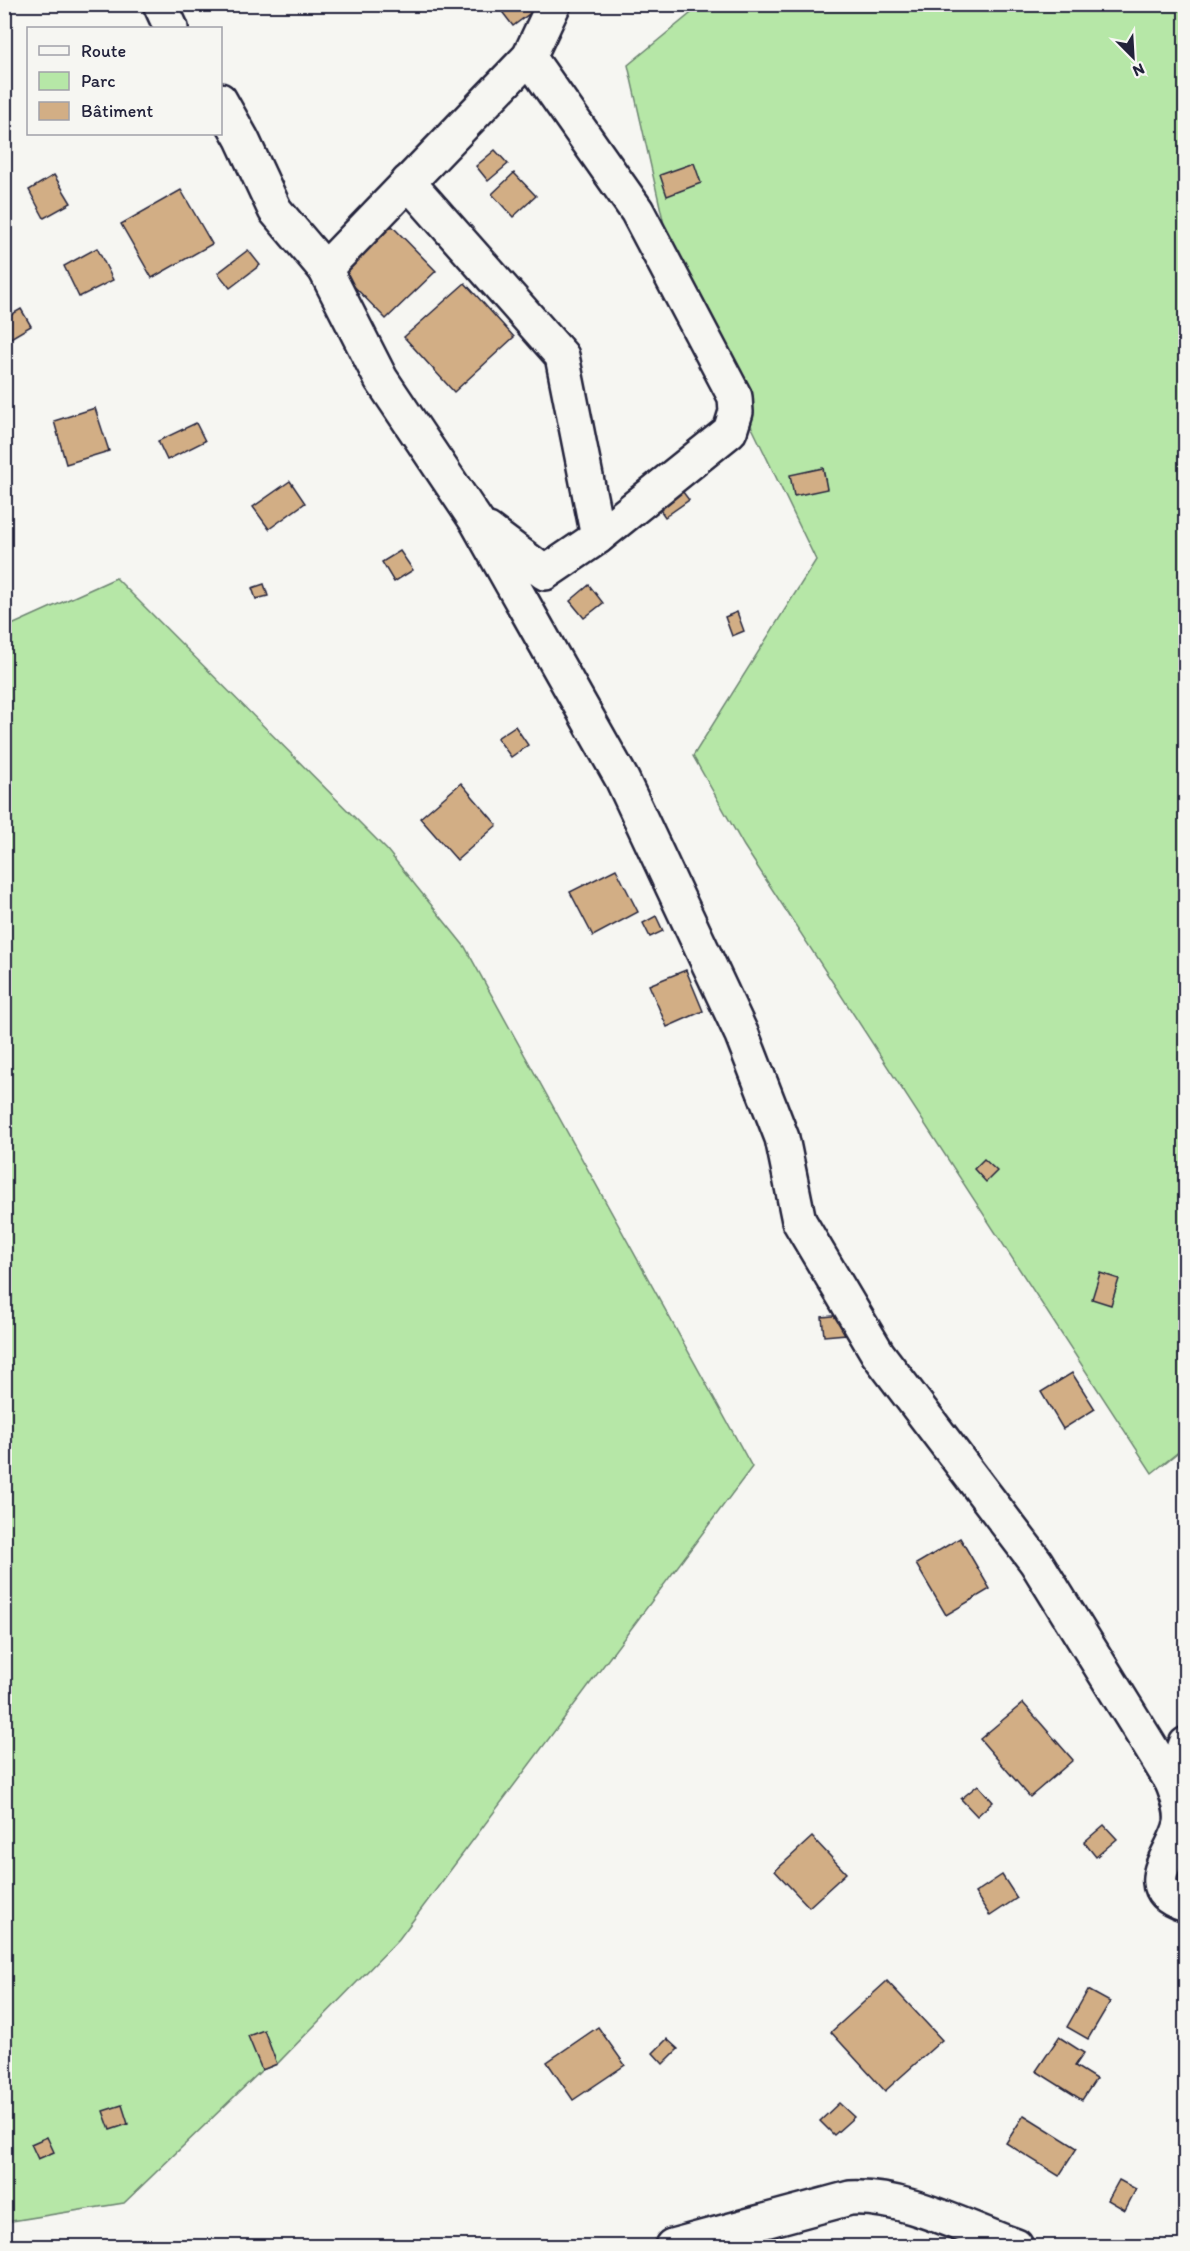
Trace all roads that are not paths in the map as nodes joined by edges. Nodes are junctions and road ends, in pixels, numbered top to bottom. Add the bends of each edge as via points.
1 (160, 4) edge
2 (554, 4) edge
3 (171, 27) edge
4 (529, 57) junction
5 (222, 104) edge
6 (408, 182) junction
7 (325, 269) junction
8 (477, 522) junction
9 (598, 537) junction
10 (1185, 1744) edge
11 (1172, 1782) junction
12 (1185, 1905) edge
13 (672, 2247) edge
14 (1016, 2247) edge

1 - 3 street
2 - 4 street
4 - 6 street
4 - 9 street via 637,211 735,397 736,412 730,431
5 - 7 street via 275,210
6 - 7 street
6 - 9 street via 562,356
7 - 8 street via 381,379
8 - 9 street via 545,573
8 - 11 street via 622,779 688,916 742,1035 782,1138 799,1221 878,1354 1036,1562
10 - 11 street
11 - 12 street via 1181,1807 1181,1824 1160,1870 1160,1879 1163,1891 1173,1901
13 - 14 street via 850,2198 874,2197

